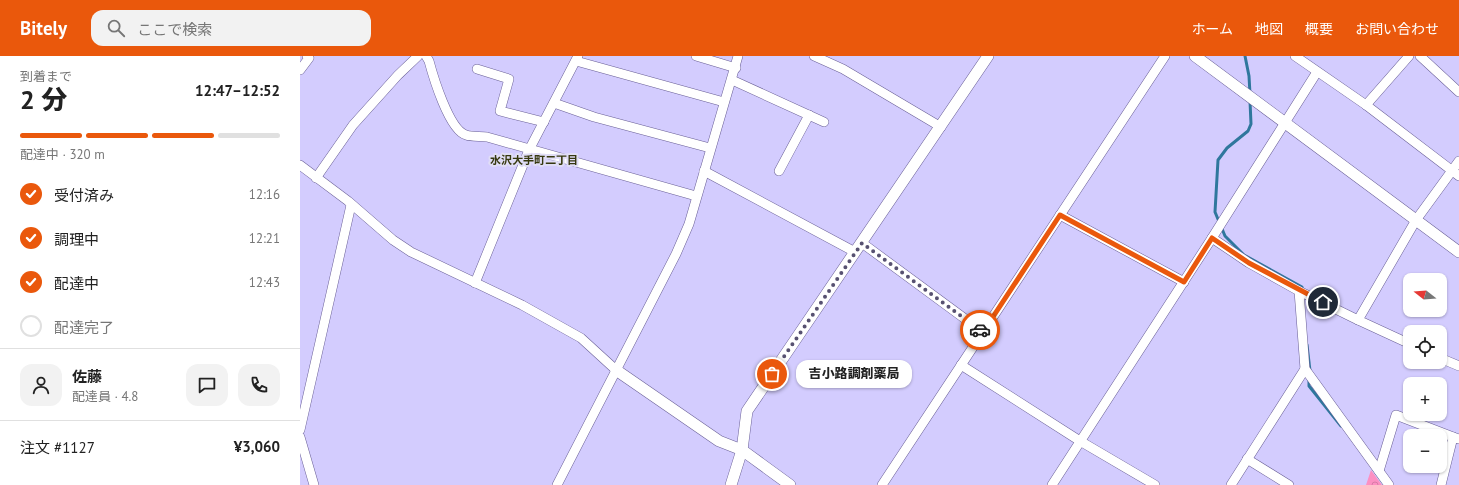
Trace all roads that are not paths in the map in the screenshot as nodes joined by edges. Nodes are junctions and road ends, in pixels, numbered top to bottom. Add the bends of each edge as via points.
1 (307, 56) edge
2 (418, 56) edge
3 (426, 56) edge
4 (696, 56) edge
5 (738, 56) edge
6 (814, 56) edge
7 (988, 56) edge
8 (1165, 56) edge
9 (1195, 56) edge
10 (1296, 56) edge
11 (1409, 56) edge
12 (1420, 56) edge
13 (577, 58) edge
14 (736, 68) junction
15 (477, 69) dead end
16 (300, 70) edge
17 (1317, 72) junction
18 (732, 80) junction
19 (1459, 92) edge
20 (724, 102) junction
21 (554, 103) junction
22 (1366, 105) junction
23 (809, 115) junction
24 (544, 122) junction
25 (824, 122) dead end
26 (1285, 124) junction
27 (940, 127) junction
28 (710, 148) junction
29 (529, 150) junction
30 (1459, 162) edge
31 (300, 165) edge
32 (1452, 170) junction
33 (704, 171) junction
34 (778, 171) dead end
35 (1459, 176) edge
36 (316, 178) junction
37 (696, 196) junction
38 (352, 204) junction
39 (1060, 215) junction
40 (1416, 220) junction
41 (1212, 238) junction
42 (859, 248) junction
43 (1459, 252) edge
44 (1184, 282) junction
45 (475, 283) junction
46 (1299, 291) junction
47 (1358, 320) junction
48 (983, 332) junction
49 (1403, 341) edge
50 (1447, 361) edge
51 (961, 365) junction
52 (1459, 366) edge
53 (1304, 369) junction
54 (616, 370) junction
55 (300, 430) edge
56 (300, 437) edge
57 (1456, 438) edge
58 (1080, 441) junction
59 (742, 450) junction
60 (1247, 458) junction
61 (1380, 471) junction
62 (314, 485) edge
63 (557, 485) edge
64 (731, 485) edge
65 (790, 485) edge
66 (882, 485) edge
67 (1052, 485) edge
68 (1155, 485) edge
69 (1231, 485) edge
70 (1289, 485) edge
71 (1389, 485) edge
72 (1441, 485) edge

1 - 16 street via 309,58
2 - 36 street via 353,124
3 - 29 street via 438,94 457,129 464,135 488,137
4 - 14 street
5 - 14 street
6 - 27 street via 842,69
7 - 27 street
8 - 39 street
9 - 26 street
10 - 17 street
11 - 22 street
12 - 19 street
13 - 20 street
13 - 21 street
14 - 18 street
15 - 24 street via 509,79 500,111
17 - 22 street
17 - 26 street
18 - 20 street
18 - 23 street
20 - 28 street
21 - 24 street
21 - 28 street via 594,117
22 - 32 street
23 - 25 street
23 - 34 street
24 - 29 street
26 - 40 street
26 - 41 street
27 - 42 street
28 - 33 street
29 - 37 street
29 - 45 street
30 - 32 street
31 - 36 street
32 - 35 street
32 - 40 street
33 - 37 street
33 - 42 street
36 - 38 street
37 - 54 street via 676,254
38 - 45 street via 393,240 411,252
38 - 55 street
39 - 44 street
39 - 48 street
40 - 43 street
40 - 47 street
41 - 44 street
41 - 46 street via 1249,263
42 - 48 street
42 - 59 street via 747,411
44 - 58 street
45 - 54 street via 522,305 581,338
46 - 47 street
46 - 53 street
47 - 49 street
48 - 51 street
50 - 52 street
51 - 58 street
51 - 66 street
53 - 60 street
53 - 61 street
54 - 59 street via 719,441
54 - 63 street
56 - 62 street
57 - 61 street via 1396,415
57 - 72 street
58 - 67 street
58 - 68 street
59 - 64 street
59 - 65 street
60 - 69 street
60 - 70 street
61 - 71 street

